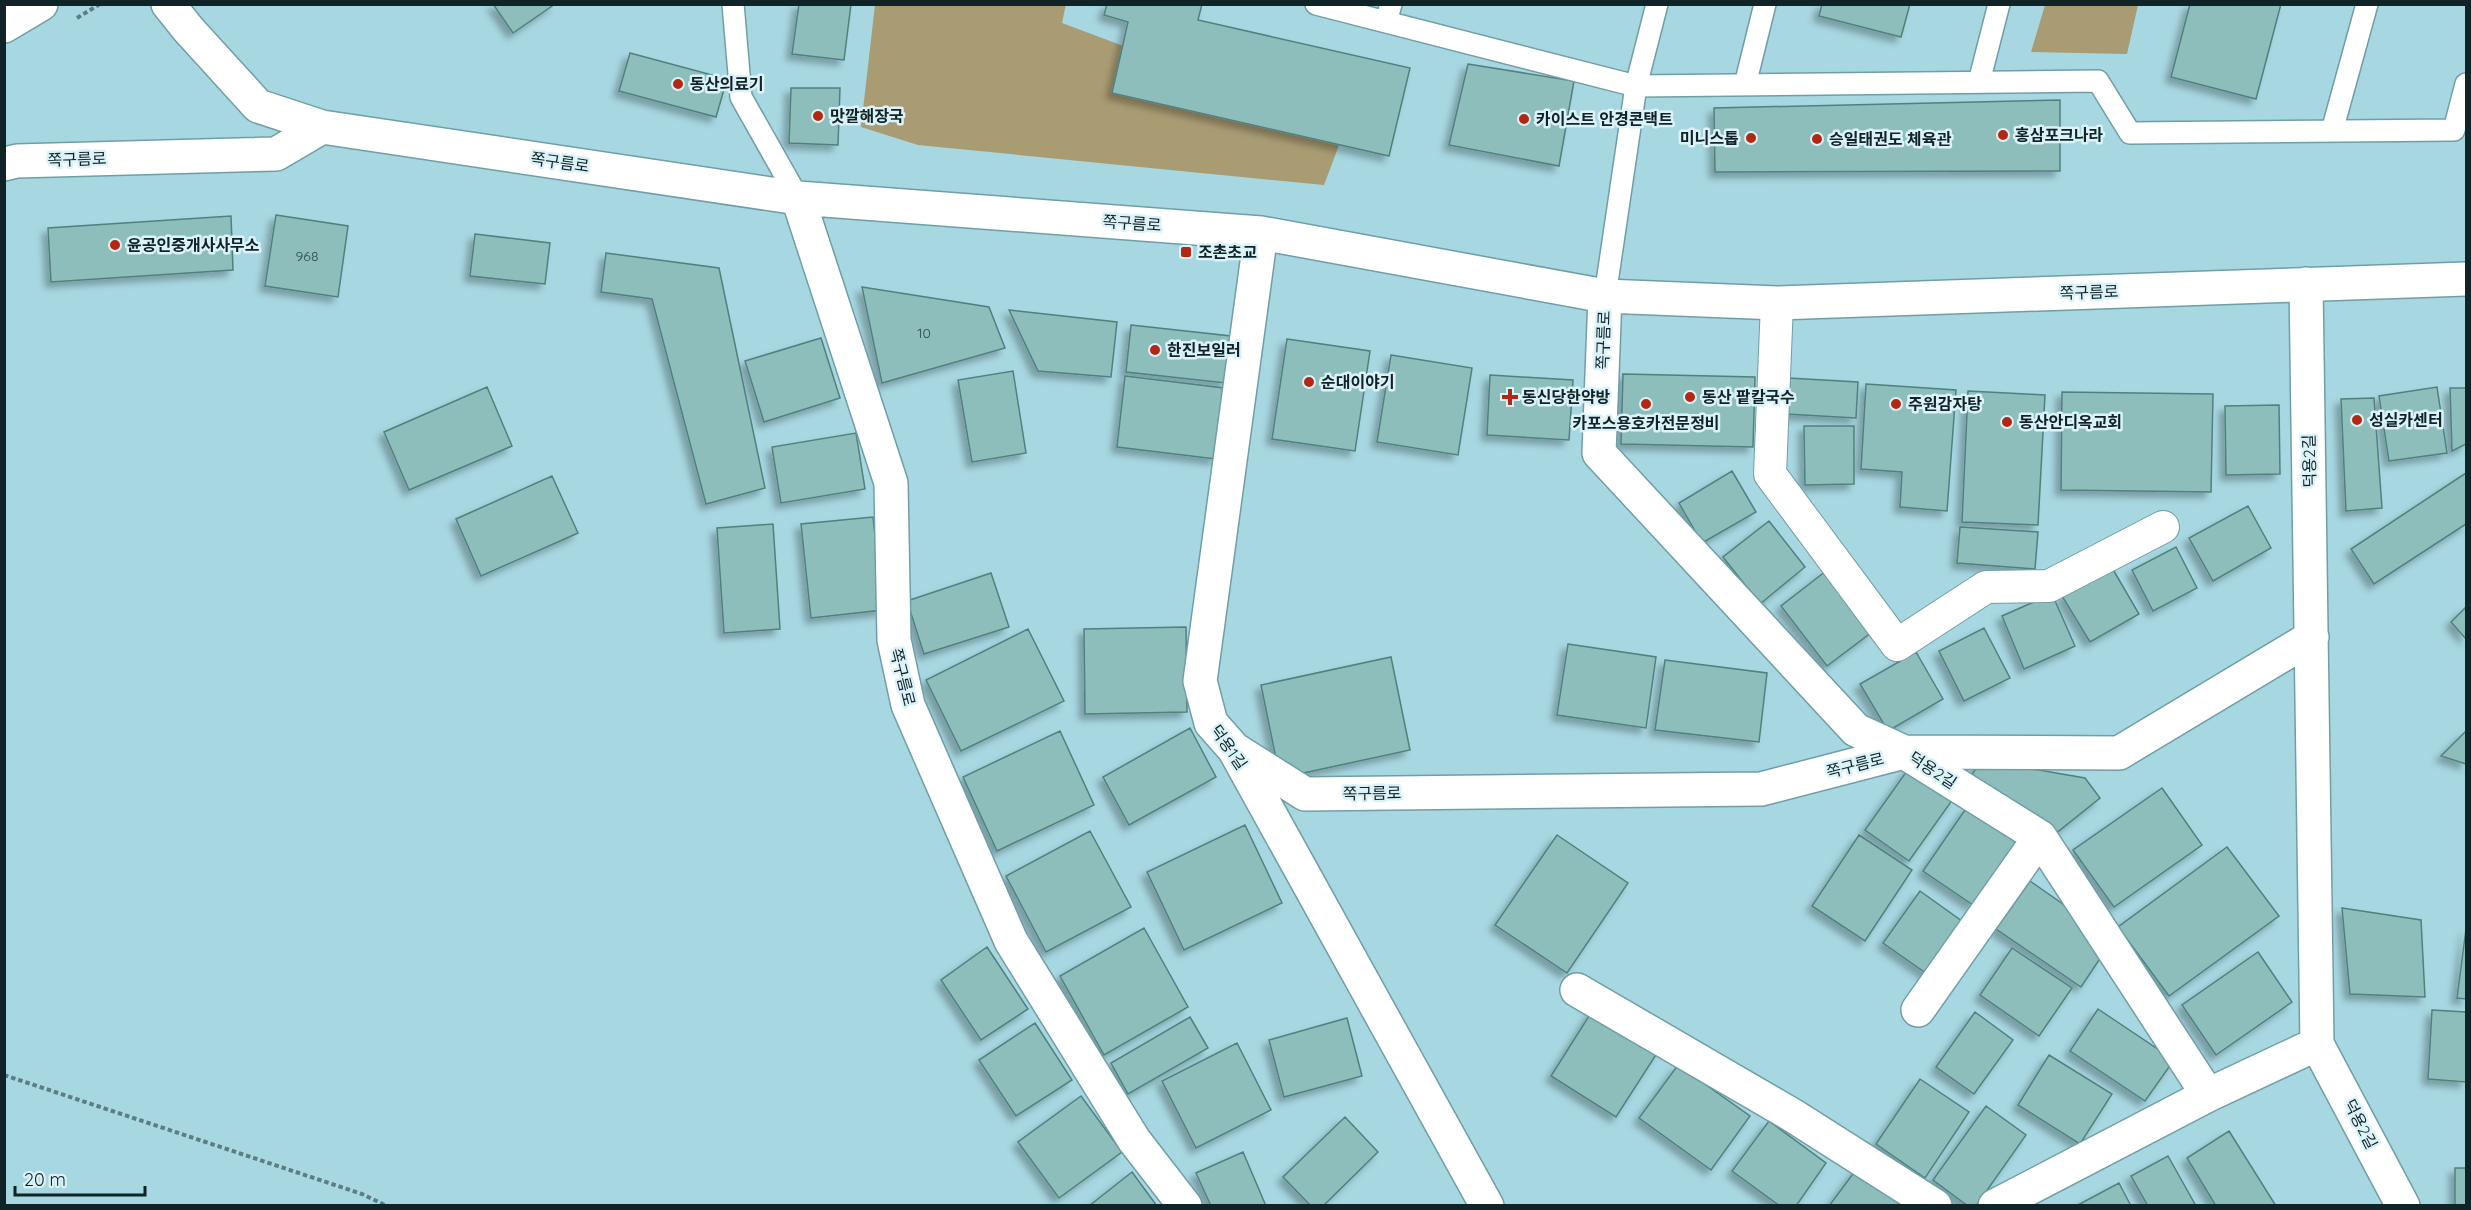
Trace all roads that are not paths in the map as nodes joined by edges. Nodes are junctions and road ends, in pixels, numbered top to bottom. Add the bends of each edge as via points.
1 (41, 4) edge
2 (168, 4) edge
3 (733, 4) edge
4 (1316, 4) edge
5 (1657, 4) edge
6 (1765, 4) edge
7 (1999, 4) edge
8 (2367, 4) edge
9 (1389, 14) edge
10 (4, 26) edge
11 (1979, 82) junction
12 (2466, 84) edge
13 (1745, 85) junction
14 (1636, 86) junction
15 (322, 127) junction
16 (2460, 130) edge
17 (2332, 131) junction
18 (4, 164) edge
19 (798, 198) junction
20 (1261, 233) junction
21 (2466, 279) edge
22 (2306, 284) junction
23 (1605, 296) junction
24 (1777, 303) junction
25 (2163, 527) dead end
26 (2312, 638) junction
27 (1234, 749) junction
28 (1904, 752) junction
29 (2040, 837) junction
30 (1576, 990) dead end
31 (1918, 1010) dead end
32 (2317, 1044) junction
33 (2208, 1095) junction
34 (1185, 1206) edge
35 (1487, 1206) edge
36 (1935, 1206) edge
37 (1995, 1206) edge
38 (2403, 1206) edge

1 - 10 street
2 - 15 street, 쪽구름로 via 258,106
3 - 19 lane, 쪽구름로 via 741,97
4 - 9 lane
5 - 14 lane
6 - 13 lane
7 - 11 lane
8 - 17 lane
9 - 14 lane
11 - 13 lane
11 - 17 lane via 2098,81 2130,133
12 - 16 lane
13 - 14 lane
14 - 23 lane
15 - 18 street, 쪽구름로 via 276,154
15 - 19 street, 쪽구름로
16 - 17 lane
19 - 20 street, 쪽구름로
19 - 34 street, 쪽구름로 via 891,483 894,640 908,705 1011,941 1134,1140
20 - 23 street, 쪽구름로
20 - 27 street, 덕용1길 via 1200,681 1211,723
21 - 22 street, 쪽구름로
22 - 24 street, 쪽구름로
22 - 26 street, 덕용2길
23 - 24 street, 쪽구름로
23 - 28 street, 쪽구름로 via 1599,453 1856,730
24 - 25 street via 1770,474 1897,645 1986,586 2049,586
26 - 28 street, 덕용2길 via 2119,753
26 - 32 street, 덕용2길
27 - 28 street, 쪽구름로 via 1305,794 1761,789
27 - 35 street, 덕용1길
28 - 29 street, 덕용2길
29 - 31 street
29 - 33 street, 덕용2길
30 - 36 street via 1792,1115
32 - 33 street
32 - 38 street, 덕용2길
33 - 37 street

